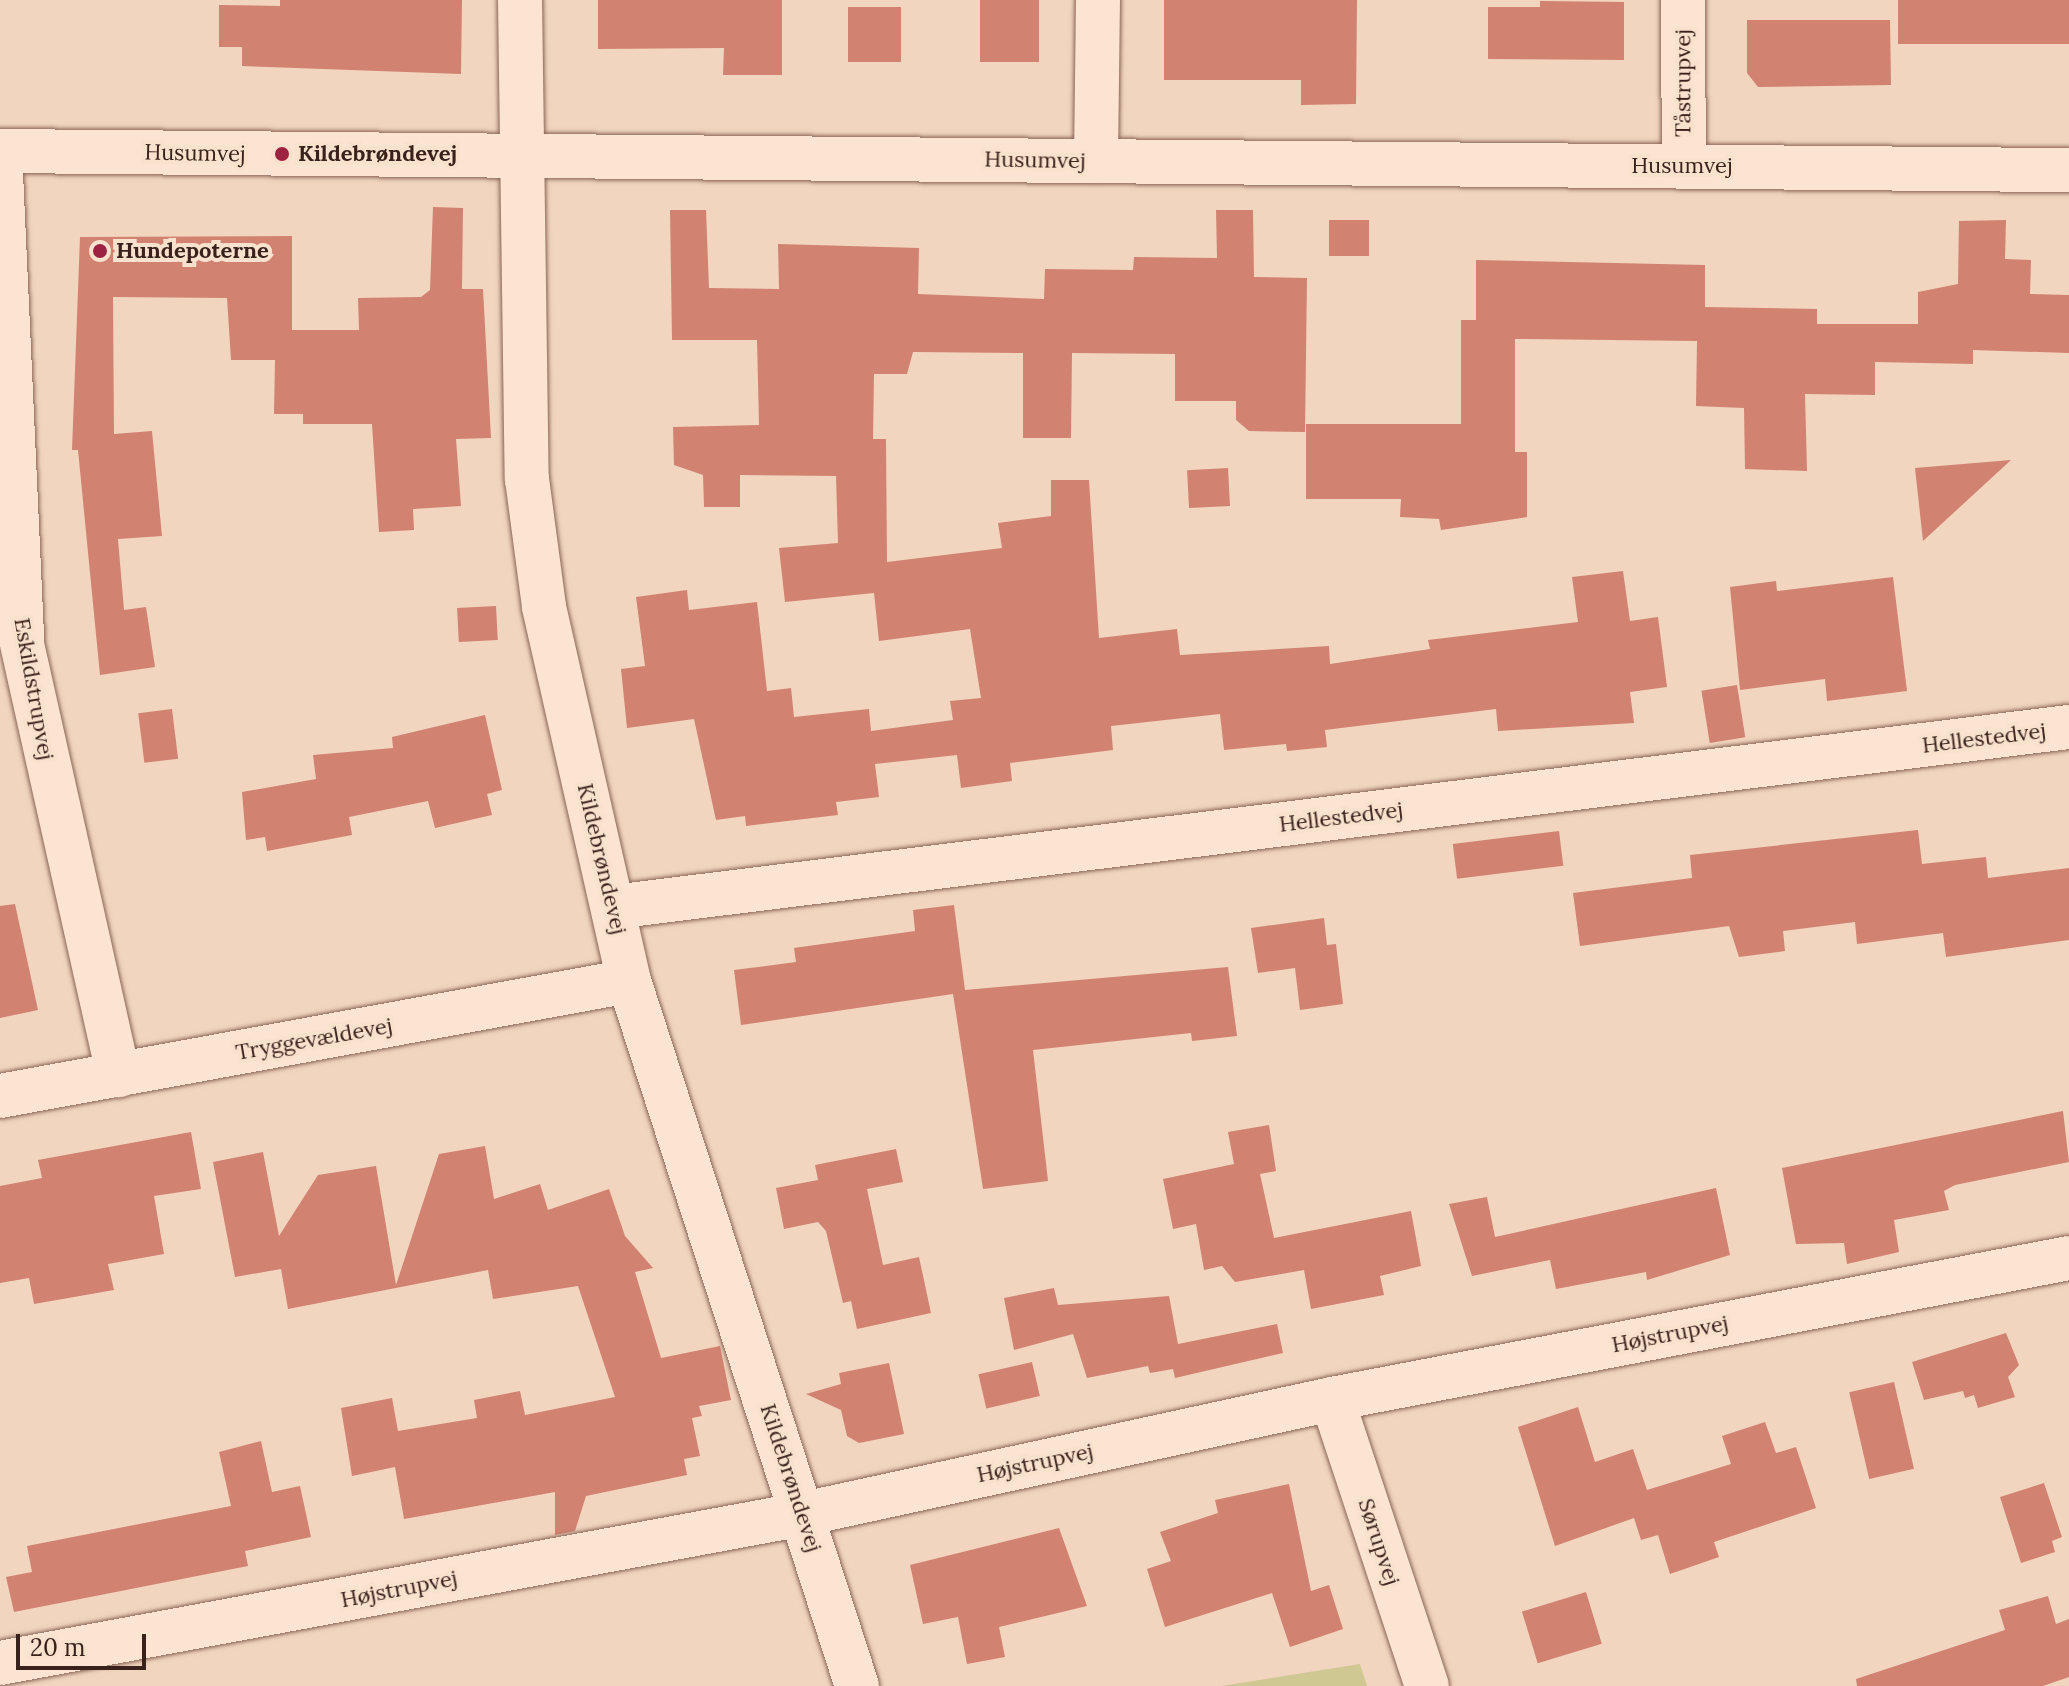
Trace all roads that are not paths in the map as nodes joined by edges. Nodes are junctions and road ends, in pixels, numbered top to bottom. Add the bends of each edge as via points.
1 (520, 0) edge
2 (1098, 0) edge
3 (1683, 0) edge
4 (0, 151) edge
5 (519, 156) junction
6 (1096, 161) junction
7 (1684, 166) junction
8 (2069, 170) edge
9 (11, 645) edge
10 (2069, 727) edge
11 (613, 907) junction
12 (629, 981) junction
13 (118, 1075) junction
14 (0, 1096) edge
15 (2069, 1258) edge
16 (1332, 1399) junction
17 (803, 1514) junction
18 (0, 1663) edge
19 (857, 1686) edge
20 (1427, 1686) edge

1 - 5 street, Kildebrøndevej
2 - 6 street
3 - 7 street, Tåstrupvej
4 - 5 street, Husumvej
4 - 9 street, Eskildstrupvej
5 - 6 street, Husumvej
5 - 11 street, Kildebrøndevej via 529,510
6 - 7 street, Husumvej
7 - 8 street, Husumvej
9 - 13 street, Eskildstrupvej
10 - 11 street, Hellestedvej
11 - 12 street, Kildebrøndevej
12 - 13 street, Tryggevældevej
12 - 17 street, Kildebrøndevej
13 - 14 street, Tryggevældevej
15 - 16 street, Højstrupvej
16 - 17 street, Højstrupvej
16 - 20 street, Sørupvej
17 - 18 street, Højstrupvej
17 - 19 street, Kildebrøndevej

